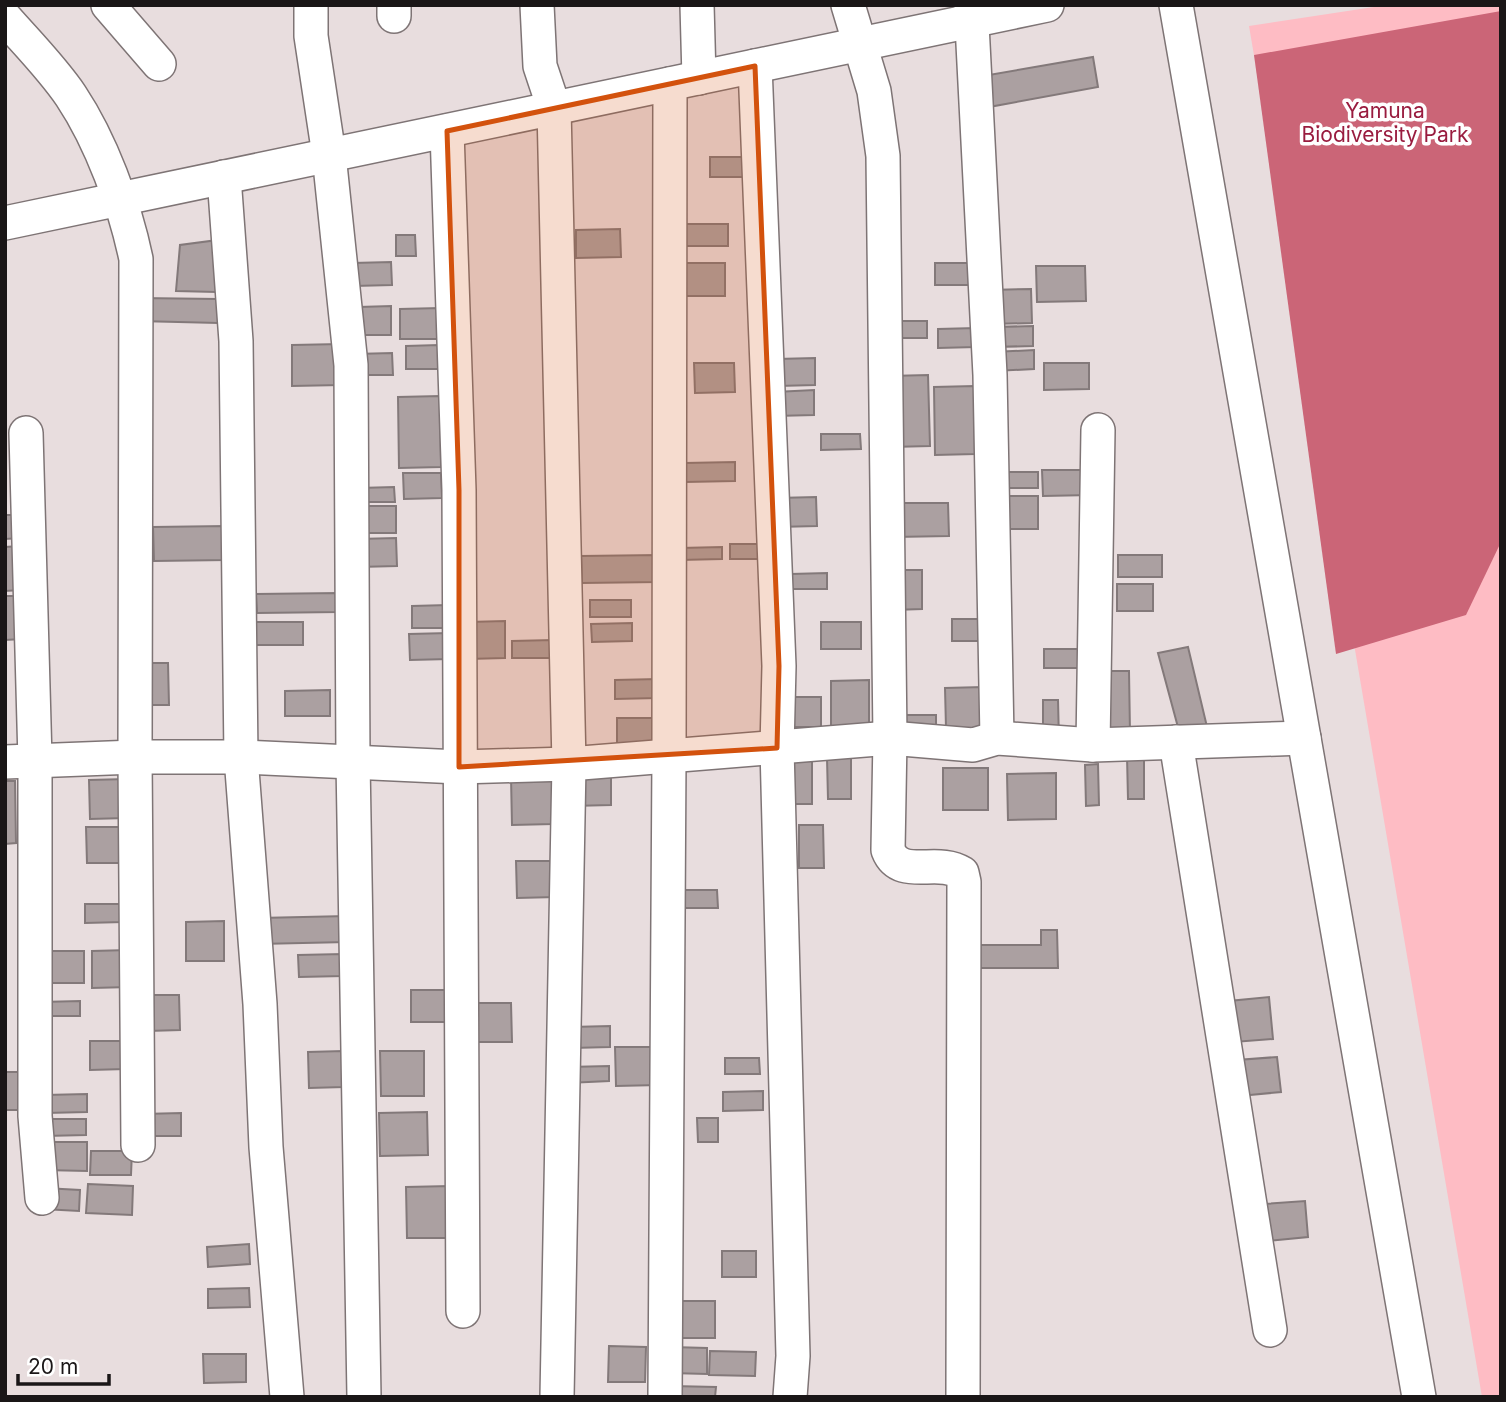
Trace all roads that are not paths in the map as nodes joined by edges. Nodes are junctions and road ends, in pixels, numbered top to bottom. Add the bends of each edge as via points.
1 (108, 5) edge
2 (537, 5) edge
3 (697, 5) edge
4 (848, 5) edge
5 (1047, 5) edge
6 (1175, 5) edge
7 (971, 13) edge
8 (5, 18) edge
9 (312, 29) edge
10 (859, 44) junction
11 (159, 64) dead end
12 (755, 66) junction
13 (685, 81) junction
14 (554, 108) junction
15 (447, 131) junction
16 (329, 155) junction
17 (224, 177) junction
18 (118, 199) junction
19 (5, 223) edge
20 (1098, 430) dead end
21 (26, 433) dead end
22 (890, 738) junction
23 (998, 738) junction
24 (1304, 738) junction
25 (1175, 743) junction
26 (1093, 745) junction
27 (777, 748) junction
28 (135, 757) junction
29 (241, 757) junction
30 (669, 757) junction
31 (20, 761) edge
32 (353, 762) junction
33 (569, 764) junction
34 (458, 767) junction
35 (138, 1145) dead end
36 (42, 1198) dead end
37 (463, 1311) dead end
38 (1270, 1330) dead end
39 (287, 1397) edge
40 (364, 1397) edge
41 (557, 1397) edge
42 (665, 1397) edge
43 (790, 1397) edge
44 (963, 1397) edge
45 (1419, 1397) edge

1 - 11 street
2 - 14 street via 540,66
3 - 13 street
4 - 10 street
5 - 7 street
6 - 24 street
7 - 10 street
7 - 23 street via 990,375
8 - 18 street via 72,98 101,151
9 - 16 street
10 - 12 street
10 - 22 street via 874,91 883,156
12 - 13 street
12 - 27 street via 779,666
13 - 14 street
13 - 30 street
14 - 15 street
14 - 33 street
15 - 16 street
15 - 34 street via 458,490
16 - 17 street
16 - 32 street via 351,365
17 - 18 street
17 - 29 street via 236,341
18 - 19 street
18 - 28 street via 136,259
20 - 26 street
21 - 31 street
22 - 23 street via 973,745
22 - 27 street
22 - 44 street via 888,850 892,859 901,866 953,867 962,873 964,882
23 - 26 street
24 - 25 street
24 - 45 street
25 - 26 street
25 - 38 street
27 - 30 street
27 - 43 street via 793,1356
28 - 29 street
28 - 31 street
28 - 35 street
29 - 32 street
29 - 39 street
30 - 33 street
30 - 42 street
31 - 36 street
32 - 34 street
32 - 40 street
33 - 34 street
33 - 41 street
34 - 37 street

